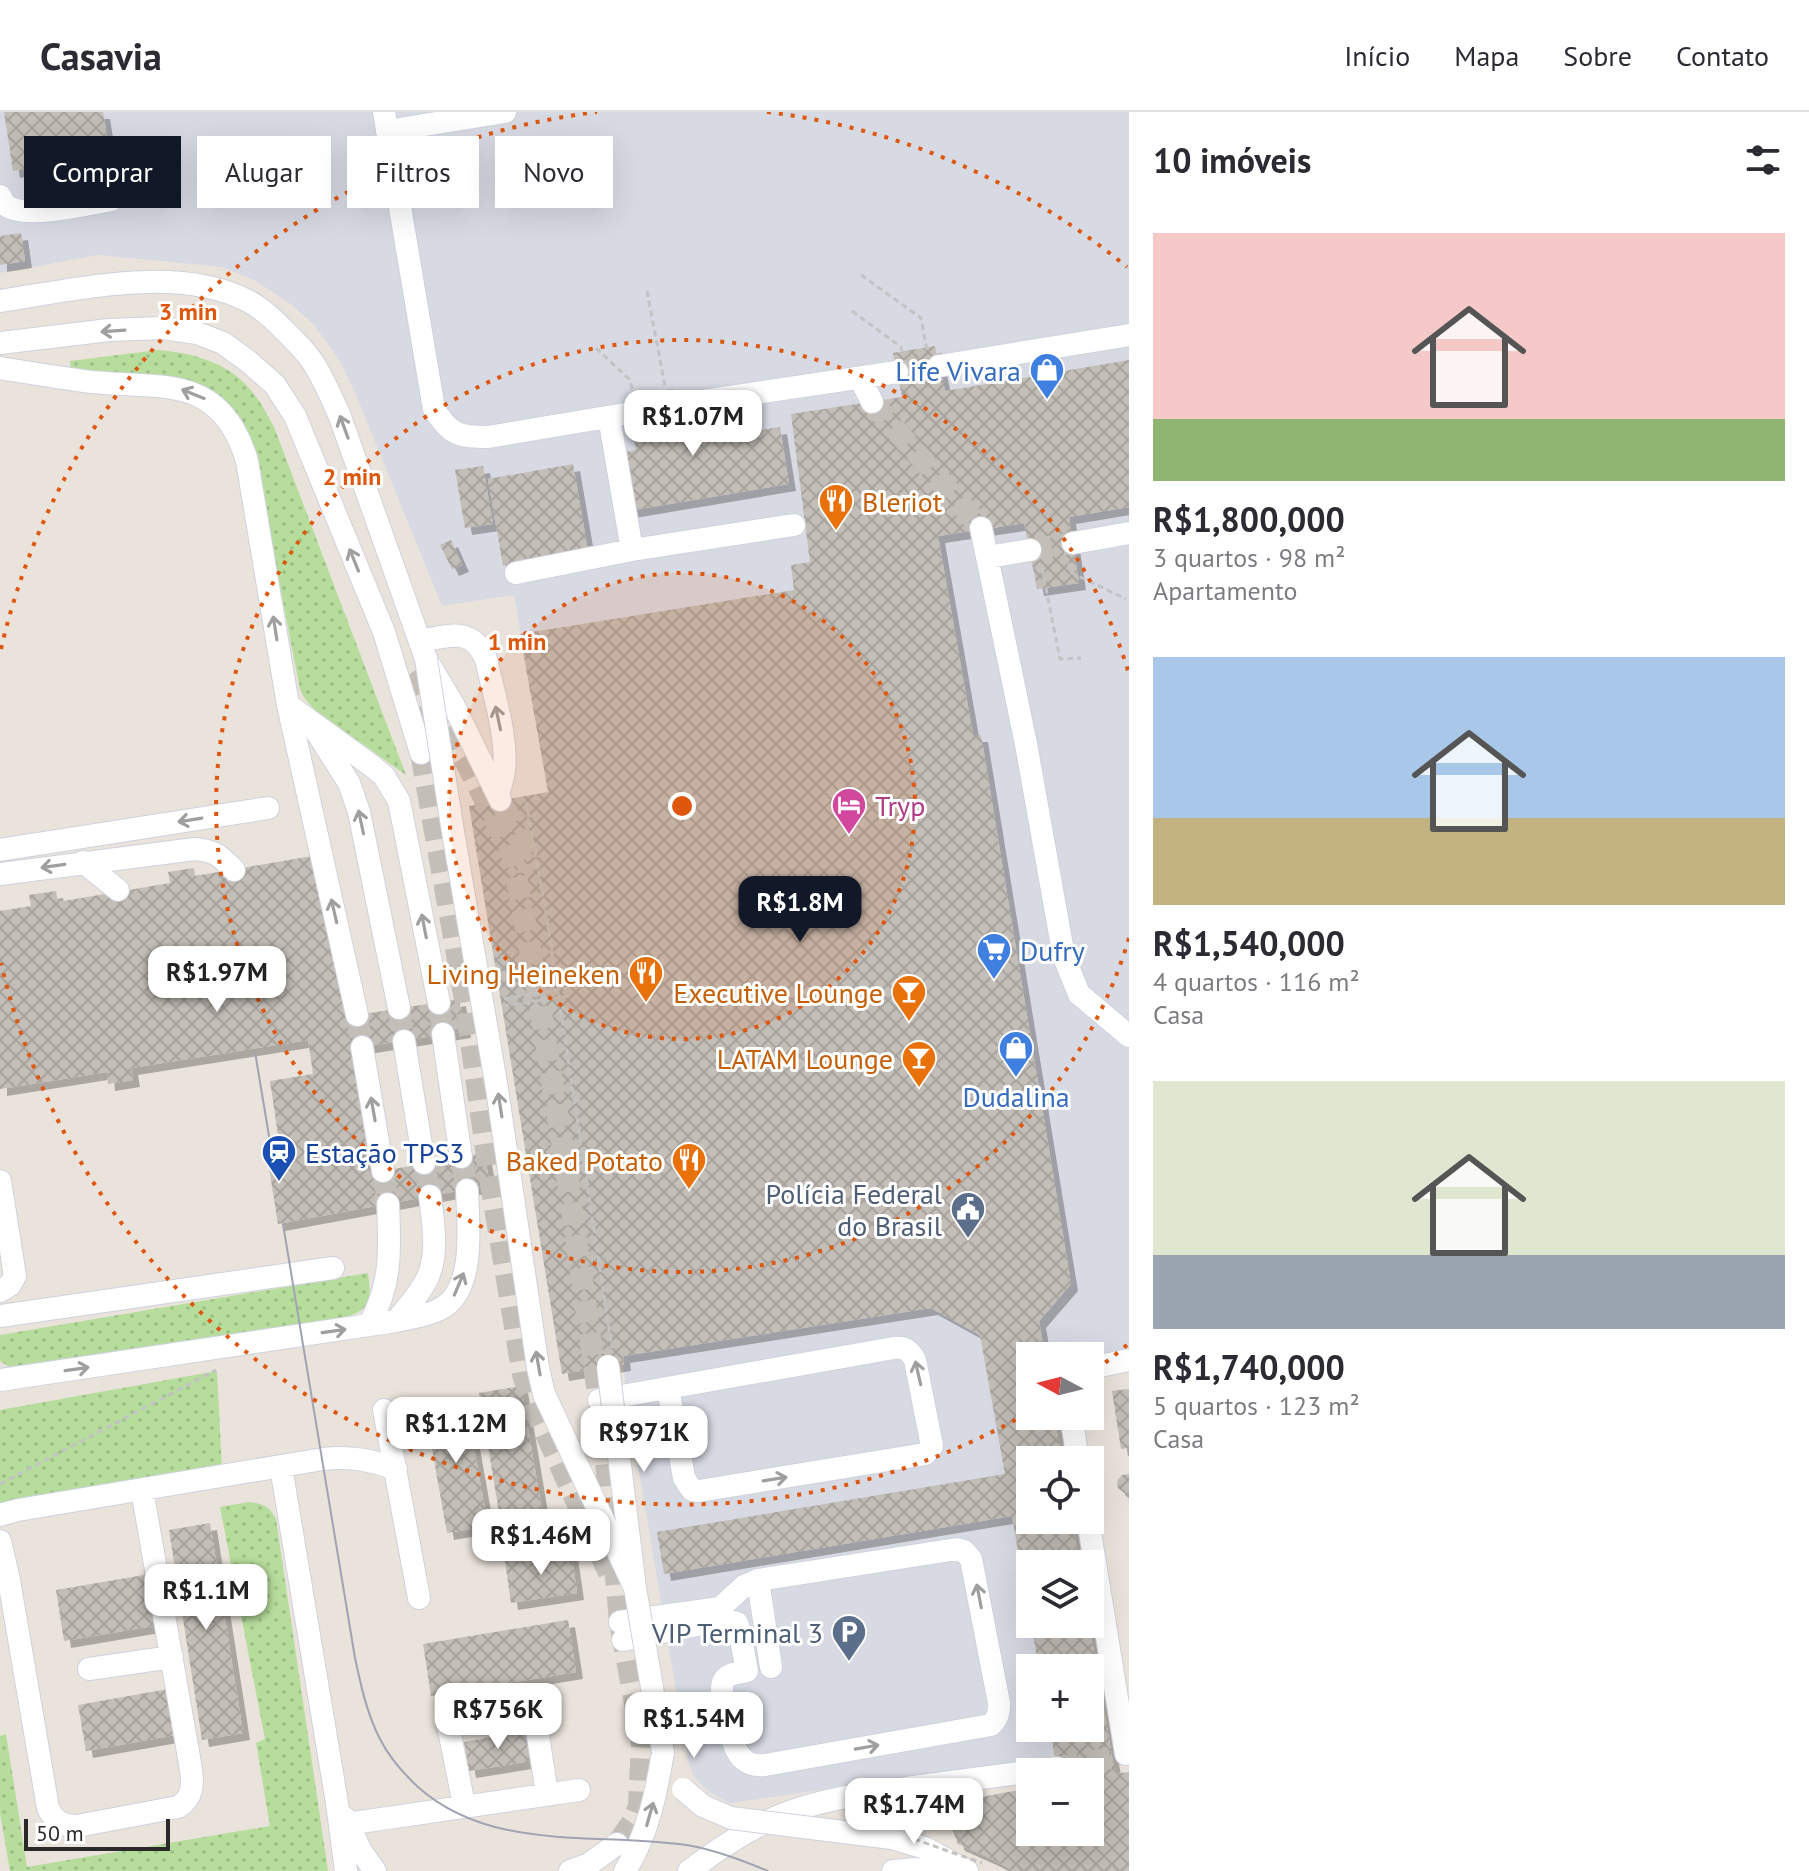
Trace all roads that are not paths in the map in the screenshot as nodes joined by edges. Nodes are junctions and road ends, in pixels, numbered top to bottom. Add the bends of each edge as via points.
1 (505, 112) edge
2 (385, 122) edge
3 (0, 196) edge
4 (58, 208) edge
5 (0, 301) edge
6 (1129, 335) edge
7 (0, 343) edge
8 (933, 360) tunnel mouth
9 (900, 366) tunnel mouth
10 (0, 368) edge
11 (860, 378) junction
12 (671, 398) tunnel mouth
13 (872, 402) tunnel mouth
14 (794, 525) dead end
15 (981, 528) tunnel mouth
16 (1129, 533) edge
17 (632, 550) junction
18 (1070, 550) tunnel mouth
19 (1036, 556) tunnel mouth
20 (988, 557) junction
21 (516, 573) dead end
22 (384, 632) junction
23 (423, 650) junction
24 (408, 675) tunnel mouth
25 (288, 705) junction
26 (311, 723) junction
27 (421, 753) tunnel mouth
28 (268, 808) dead end
29 (0, 850) edge
30 (83, 862) junction
31 (234, 870) dead end
32 (0, 874) edge
33 (118, 890) dead end
34 (439, 1003) tunnel mouth
35 (399, 1008) tunnel mouth
36 (357, 1015) tunnel mouth
37 (443, 1034) tunnel mouth
38 (1129, 1036) edge
39 (404, 1041) tunnel mouth
40 (362, 1047) tunnel mouth
41 (461, 1157) tunnel mouth
42 (424, 1163) tunnel mouth
43 (383, 1171) tunnel mouth
44 (0, 1181) edge
45 (467, 1190) tunnel mouth
46 (430, 1196) tunnel mouth
47 (388, 1204) tunnel mouth
48 (333, 1268) dead end
49 (0, 1291) edge
50 (0, 1316) edge
51 (396, 1321) junction
52 (369, 1325) junction
53 (1129, 1360) edge
54 (611, 1363) road end
55 (1104, 1365) edge
56 (4, 1375) edge
57 (668, 1388) junction
58 (599, 1400) dead end
59 (384, 1410) dead end
60 (281, 1467) junction
61 (396, 1469) junction
62 (142, 1490) junction
63 (0, 1515) edge
64 (1090, 1534) edge
65 (0, 1541) edge
66 (758, 1580) junction
67 (635, 1588) junction
68 (419, 1598) dead end
69 (172, 1657) junction
70 (771, 1667) dead end
71 (89, 1669) dead end
72 (533, 1705) dead end
73 (447, 1720) dead end
74 (663, 1752) junction
75 (1122, 1755) edge
76 (1016, 1773) edge
77 (579, 1790) dead end
78 (547, 1793) junction
79 (464, 1805) junction
80 (342, 1817) junction
81 (617, 1844) tunnel mouth
82 (975, 1867) edge
83 (346, 1871) edge
84 (375, 1871) edge
85 (570, 1871) edge
86 (625, 1871) edge
87 (689, 1871) edge
88 (893, 1871) edge
89 (937, 1871) edge

1 - 2 street
2 - 17 street via 434,409 444,426 464,437 625,410
3 - 4 street via 17,211
23 -> 5 street via 339,414 312,361 272,319 250,302 203,285 142,281
6 - 8 street
22 -> 7 street via 295,416 275,385 249,362 223,343 163,328
9 - 11 street
25 -> 10 street via 247,461 234,427 207,400 189,391
11 - 12 street
11 - 13 street
14 - 17 street
15 - 20 street
16 - 18 street
17 - 21 street
19 - 20 street
20 - 38 street via 1064,957 1079,994
22 - 24 street
22 - 27 street
23 -> 23 street via 454,706 499,798 505,756 482,651 467,636 452,635
67 -> 23 street, bridge via 544,1394 489,1005
25 - 26 street
36 -> 25 street
34 -> 26 street via 399,801 384,776
35 -> 26 street via 359,812 349,783
28 -> 29 street
30 - 31 street via 195,849 221,856
30 -> 32 street
30 - 33 street
37 - 41 street
39 - 42 street
43 -> 40 street
44 - 49 street via 15,1276
51 -> 45 street via 440,1309 464,1279
46 - 51 street via 434,1234 428,1278
47 - 52 street via 387,1282
48 - 50 street
51 - 52 street
56 -> 52 street
53 - 55 street
54 - 67 street, bridge
57 -> 57 street via 684,1478 692,1490 925,1454 932,1446 915,1360 901,1348
57 - 58 street
59 - 61 street
60 - 61 street via 345,1457
60 - 62 street
60 - 80 street
61 - 68 street
62 - 63 street
62 - 69 street
64 - 75 street
65 - 69 street via 48,1808 59,1822 77,1826 186,1802 192,1790 191,1769
66 -> 66 street via 720,1608 622,1631 726,1619 737,1623 747,1671 728,1675 721,1688 734,1747 753,1766 996,1720 999,1703 980,1602 971,1559 964,1551
66 - 70 street
67 - 74 street, bridge
69 - 71 street
72 - 78 street
73 - 79 street
74 - 82 street, bridge via 683,1789 717,1813 892,1838
86 -> 74 street via 649,1820
76 - 87 street via 869,1793 784,1814 721,1847
77 - 78 street
78 - 79 street
79 - 80 street
80 - 83 street
80 - 84 street
81 - 85 street
88 - 89 street

